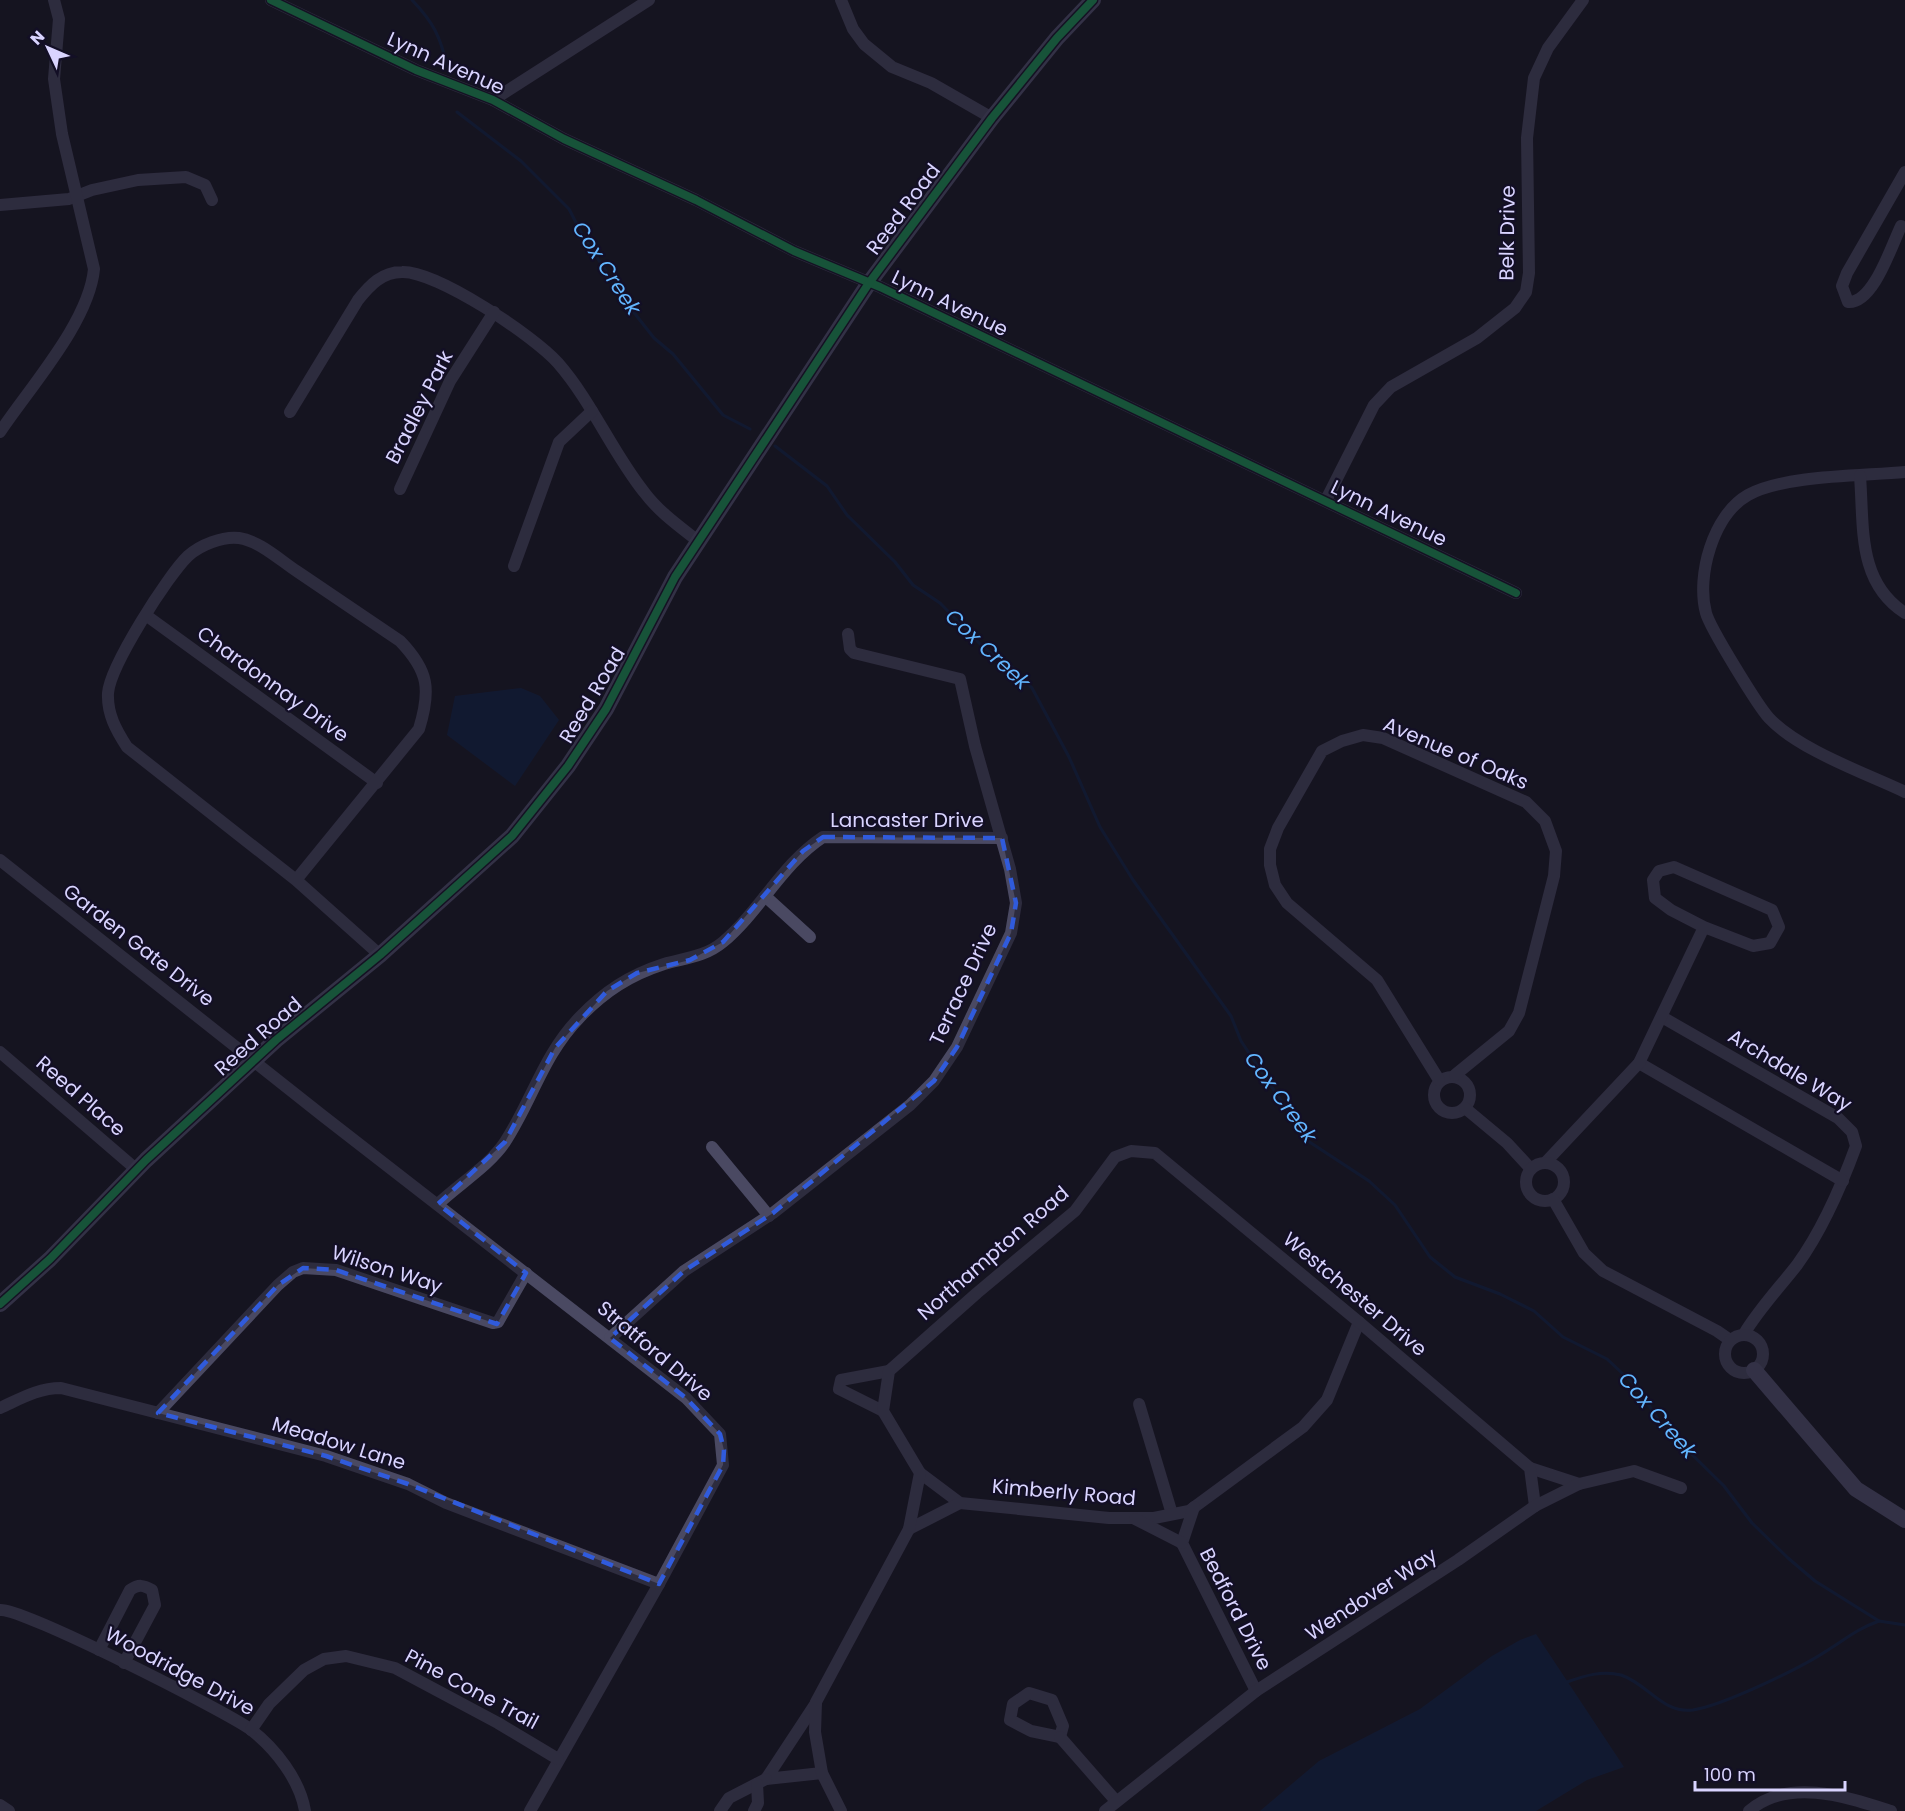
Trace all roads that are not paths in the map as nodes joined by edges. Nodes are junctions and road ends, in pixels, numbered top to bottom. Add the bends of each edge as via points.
1 (54, 0) edge
2 (271, 0) edge
3 (649, 0) edge
4 (841, 0) edge
5 (1093, 0) edge
6 (1584, 0) edge
7 (493, 100) junction
8 (992, 118) junction
9 (1905, 172) edge
10 (78, 196) junction
11 (212, 201) dead end
12 (0, 205) edge
13 (1901, 226) dead end
14 (869, 283) junction
15 (494, 312) junction
16 (592, 411) junction
17 (290, 412) dead end
18 (0, 432) edge
19 (1905, 472) edge
20 (1860, 476) junction
21 (400, 489) dead end
22 (1326, 500) junction
23 (698, 541) junction
24 (514, 566) dead end
25 (1516, 593) dead end
26 (1905, 613) edge
27 (147, 616) junction
28 (848, 634) dead end
29 (377, 783) junction
30 (1905, 792) edge
31 (1002, 838) junction
32 (0, 860) edge
33 (296, 880) junction
34 (765, 896) junction
35 (1704, 927) junction
36 (810, 937) dead end
37 (380, 955) junction
38 (1662, 1017) junction
39 (0, 1052) edge
40 (254, 1060) junction
41 (1639, 1063) junction
42 (1455, 1075) junction
43 (1439, 1080) junction
44 (1465, 1108) junction
45 (712, 1147) dead end
46 (1116, 1157) joint
47 (1545, 1163) junction
48 (1531, 1169) junction
49 (137, 1170) junction
50 (1843, 1181) junction
51 (1553, 1199) junction
52 (438, 1204) junction
53 (769, 1216) junction
54 (526, 1273) junction
55 (0, 1304) edge
56 (1359, 1322) junction
57 (1744, 1334) junction
58 (610, 1338) junction
59 (1730, 1340) junction
60 (1754, 1370) junction
61 (889, 1371) junction
62 (1139, 1404) dead end
63 (0, 1408) edge
64 (883, 1411) junction
65 (158, 1413) junction
66 (1530, 1468) junction
67 (920, 1473) junction
68 (1579, 1484) junction
69 (1682, 1488) dead end
70 (960, 1503) junction
71 (1535, 1506) junction
72 (1194, 1507) junction
73 (1172, 1514) junction
74 (1133, 1518) junction
75 (1905, 1520) edge
76 (909, 1529) junction
77 (1182, 1543) junction
78 (659, 1584) junction
79 (0, 1610) edge
80 (99, 1650) junction
81 (124, 1663) junction
82 (1256, 1691) junction
83 (816, 1702) junction
84 (251, 1730) junction
85 (1060, 1737) junction
86 (558, 1759) junction
87 (822, 1773) junction
88 (761, 1781) junction
89 (1116, 1802) junction
90 (0, 1805) edge
91 (9, 1811) edge
92 (305, 1811) edge
93 (530, 1811) edge
94 (720, 1811) edge
95 (754, 1811) edge
96 (841, 1811) edge
97 (1105, 1811) edge
98 (1749, 1811) edge
99 (1891, 1811) edge

1 - 10 street via 58,19 54,80 62,134
2 - 7 street, Lynn Avenue via 416,70
3 - 7 street
4 - 8 street via 864,44 892,67 931,83
5 - 8 street, Reed Road
6 - 22 street, Belk Drive via 1548,48 1534,78 1527,138 1526,292 1515,308 1488,331 1391,387 1374,405
7 - 14 street, Lynn Avenue via 564,139 794,251
8 - 14 street, Reed Road
9 - 13 street via 1847,273 1842,286 1848,302 1866,295
10 - 11 street via 138,180 186,177 205,185
10 - 12 street
10 - 18 street via 94,269 87,301
14 - 22 street, Lynn Avenue
14 - 23 street, Reed Road
15 - 16 street via 542,346
15 - 17 street via 414,273 381,277 358,300
15 - 21 street, Bradley Park via 450,381
16 - 23 street via 645,494
16 - 24 street via 559,442
19 - 20 street
20 - 26 street via 1867,562 1879,591
20 - 30 street via 1783,483 1746,496 1723,519 1701,583 1706,614 1768,718 1793,738
22 - 25 street, Lynn Avenue
23 - 37 street, Reed Road via 606,710 568,766 512,836
27 - 29 street, Chardonnay Drive
27 - 29 street via 189,556 209,543 239,538 266,550 400,641 418,660 426,683 426,706 419,729
27 - 33 street via 117,665 108,690 113,725 127,747
28 - 31 street, Terrace Drive via 854,653 960,679
29 - 33 street
31 - 34 street, Lancaster Drive via 824,837 803,850
31 - 53 street, Terrace Drive via 1016,903 1011,933 949,1062 910,1105
32 - 40 street, Garden Gate Drive
33 - 37 street
34 - 36 street
34 - 52 street, Lancaster Drive via 723,942 690,960 638,973 607,991 555,1048 505,1142
35 - 35 street via 1754,946 1770,943 1779,927 1772,910 1674,867 1659,871 1653,880 1655,897
35 - 38 street
37 - 40 street, Reed Road
38 - 41 street
38 - 50 street, Archdale Way via 1838,1118 1852,1132 1856,1146
39 - 49 street, Reed Place
40 - 49 street, Reed Road
40 - 52 street, Stratford Drive
41 - 47 street
41 - 50 street
42 - 43 street
42 - 43 street, Avenue of Oaks via 1509,1031 1519,1013 1554,876 1556,851 1551,833 1526,802 1415,751 1383,738 1363,735 1342,741 1322,751 1278,828 1270,849 1275,885 1287,903 1377,980
42 - 44 street via 1469,1087 1471,1095
43 - 44 street via 1433,1096 1439,1109 1452,1114
44 - 48 street via 1508,1143
45 - 53 street
46 - 56 street, Westchester Drive via 1131,1151 1155,1153
46 - 61 street, Northampton Road via 1075,1211
47 - 48 street
47 - 51 street via 1559,1168 1565,1182 1559,1196
48 - 51 street via 1526,1183 1532,1196 1542,1202
49 - 55 street, Reed Road
50 - 57 street, Archdale Way via 1798,1263
51 - 59 street via 1584,1253 1603,1271
52 - 54 street, Stratford Drive
53 - 58 street, Terrace Drive via 684,1271
54 - 58 street, Stratford Drive
54 - 65 street, Wilson Way via 498,1322 493,1323 336,1270 303,1268 278,1285
56 - 66 street, Westchester Drive
56 - 72 street, Kimberly Road via 1327,1400 1303,1427
57 - 59 street
57 - 60 street via 1758,1340 1764,1354
58 - 78 street, Stratford Drive via 686,1398 720,1434 723,1465
59 - 60 street via 1724,1354 1730,1369 1744,1374
60 - 75 street via 1856,1489
61 - 64 street
61 - 64 street via 841,1380 839,1389
62 - 73 street
63 - 65 street, Meadow Lane via 33,1392 61,1388
64 - 67 street
65 - 78 street, Meadow Lane via 326,1456 408,1484 446,1503
66 - 68 street
66 - 71 street
67 - 70 street
67 - 76 street
68 - 69 street, Wendover Way via 1634,1471
68 - 71 street, Wendover Way
70 - 74 street, Kimberly Road
70 - 76 street
71 - 82 street, Wendover Way
72 - 73 street, Kimberly Road
72 - 77 street, Bedford Drive
73 - 74 street, Kimberly Road
74 - 77 street, Bedford Drive
76 - 83 street
77 - 82 street, Bedford Drive
78 - 86 street, Stratford Drive
79 - 80 street, Woodridge Drive via 27,1616
80 - 81 street, Woodridge Drive
80 - 81 street via 130,1590 137,1585 145,1586 152,1590 155,1605
81 - 84 street, Woodridge Drive
82 - 89 street, Wendover Way
83 - 87 street via 815,1732
83 - 88 street
84 - 86 street, Pine Cone Trail via 269,1704 304,1670 324,1659 346,1656 395,1668
84 - 92 street, Woodridge Drive via 284,1763
85 - 85 street via 1031,1731 1010,1720 1013,1704 1029,1693 1052,1700 1063,1726
85 - 89 street
86 - 93 street, Stratford Drive
87 - 88 street
87 - 96 street
88 - 94 street via 729,1798
88 - 95 street
89 - 97 street, Wendover Way
90 - 91 street
98 - 99 street via 1758,1803 1792,1792 1826,1794

